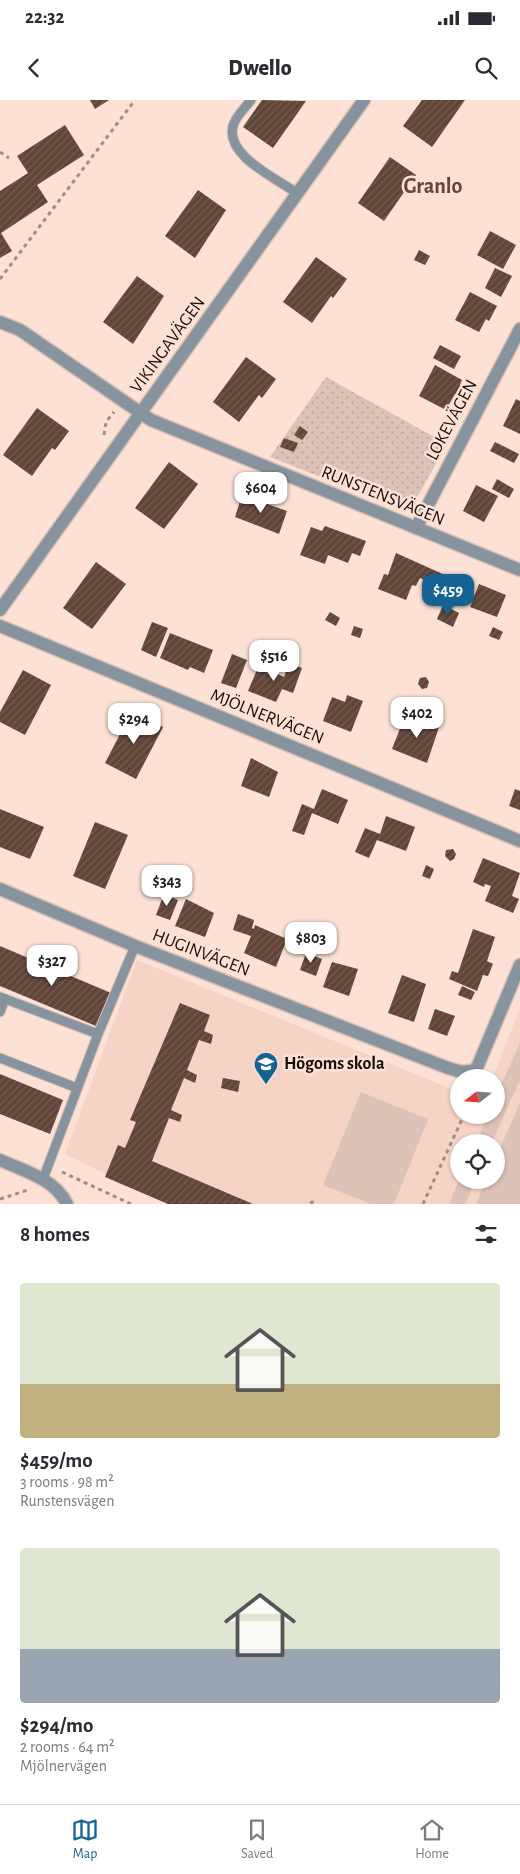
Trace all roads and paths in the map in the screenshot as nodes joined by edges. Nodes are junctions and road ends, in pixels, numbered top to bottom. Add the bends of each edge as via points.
1 (135, 100) edge
2 (251, 100) edge
3 (364, 100) edge
4 (0, 152) edge
5 (9, 158) dead end
6 (298, 194) junction
7 (0, 279) edge
8 (0, 322) edge
9 (520, 329) edge
10 (139, 414) junction
11 (416, 528) junction
12 (520, 570) edge
13 (0, 610) edge
14 (0, 626) edge
15 (520, 841) edge
16 (0, 889) edge
17 (135, 946) junction
18 (520, 965) edge
19 (2, 998) edge
20 (0, 1012) edge
21 (98, 1034) junction
22 (0, 1058) edge
23 (77, 1088) junction
24 (460, 1124) edge
25 (0, 1160) edge
26 (49, 1166) junction
27 (43, 1179) junction
28 (0, 1199) edge
29 (67, 1204) edge
30 (131, 1204) edge
31 (311, 1204) edge
32 (317, 1204) edge
33 (423, 1204) edge

1 - 7 path
2 - 6 lane via 233,125 232,140 241,155
3 - 6 street, VIKINGAVÄGEN
4 - 5 path
6 - 10 street, VIKINGAVÄGEN
8 - 10 street, RUNSTENSVÄGEN via 20,330
9 - 11 street, LOKEVÄGEN
10 - 11 street, RUNSTENSVÄGEN
10 - 13 street, VIKINGAVÄGEN
11 - 12 street, RUNSTENSVÄGEN
14 - 15 street, MJÖLNERVÄGEN
16 - 17 street, HUGINVÄGEN
17 - 18 street, HUGINVÄGEN via 462,1072 476,1070
17 - 21 lane
19 - 20 lane
19 - 21 lane
21 - 23 lane
22 - 23 lane
23 - 26 lane
24 - 33 path
25 - 27 street
26 - 27 lane
26 - 30 path
27 - 28 path via 30,1190
27 - 29 street via 62,1193
31 - 32 path

